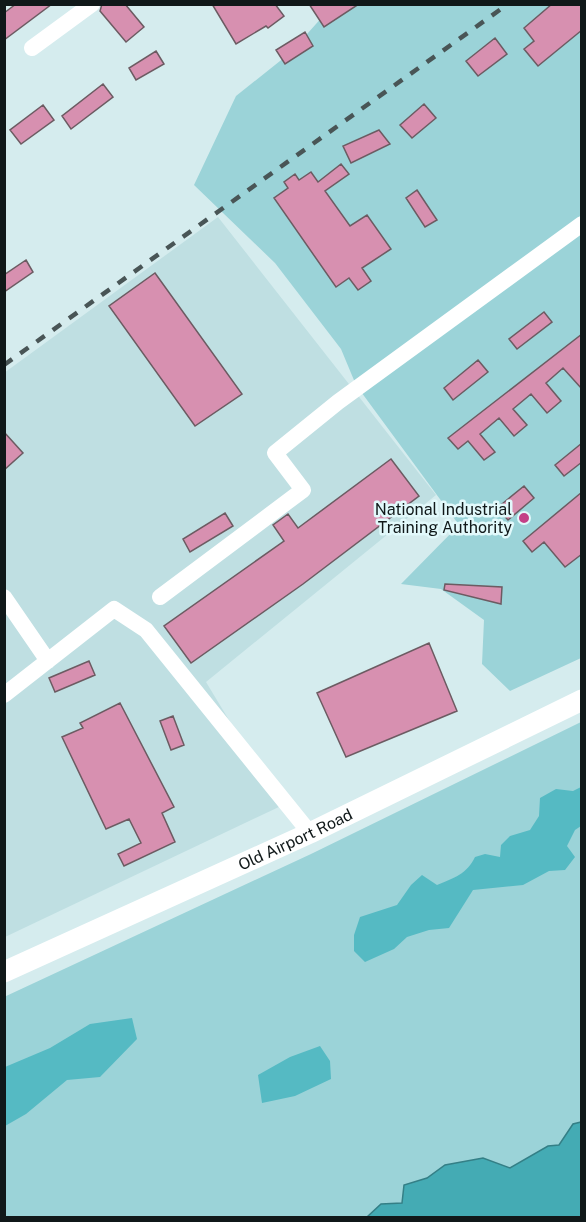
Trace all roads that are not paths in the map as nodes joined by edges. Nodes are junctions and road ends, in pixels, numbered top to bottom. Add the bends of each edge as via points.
1 (92, 4) edge
2 (32, 48) dead end
3 (582, 224) edge
4 (4, 597) edge
5 (160, 597) dead end
6 (48, 661) junction
7 (4, 695) edge
8 (582, 700) edge
9 (310, 833) junction
10 (4, 972) edge

1 - 2 street
3 - 5 street via 338,402 275,453 303,490
4 - 6 street
6 - 7 street
6 - 9 street via 114,609 146,630
8 - 9 main road, Old Airport Road
9 - 10 main road, Old Airport Road

